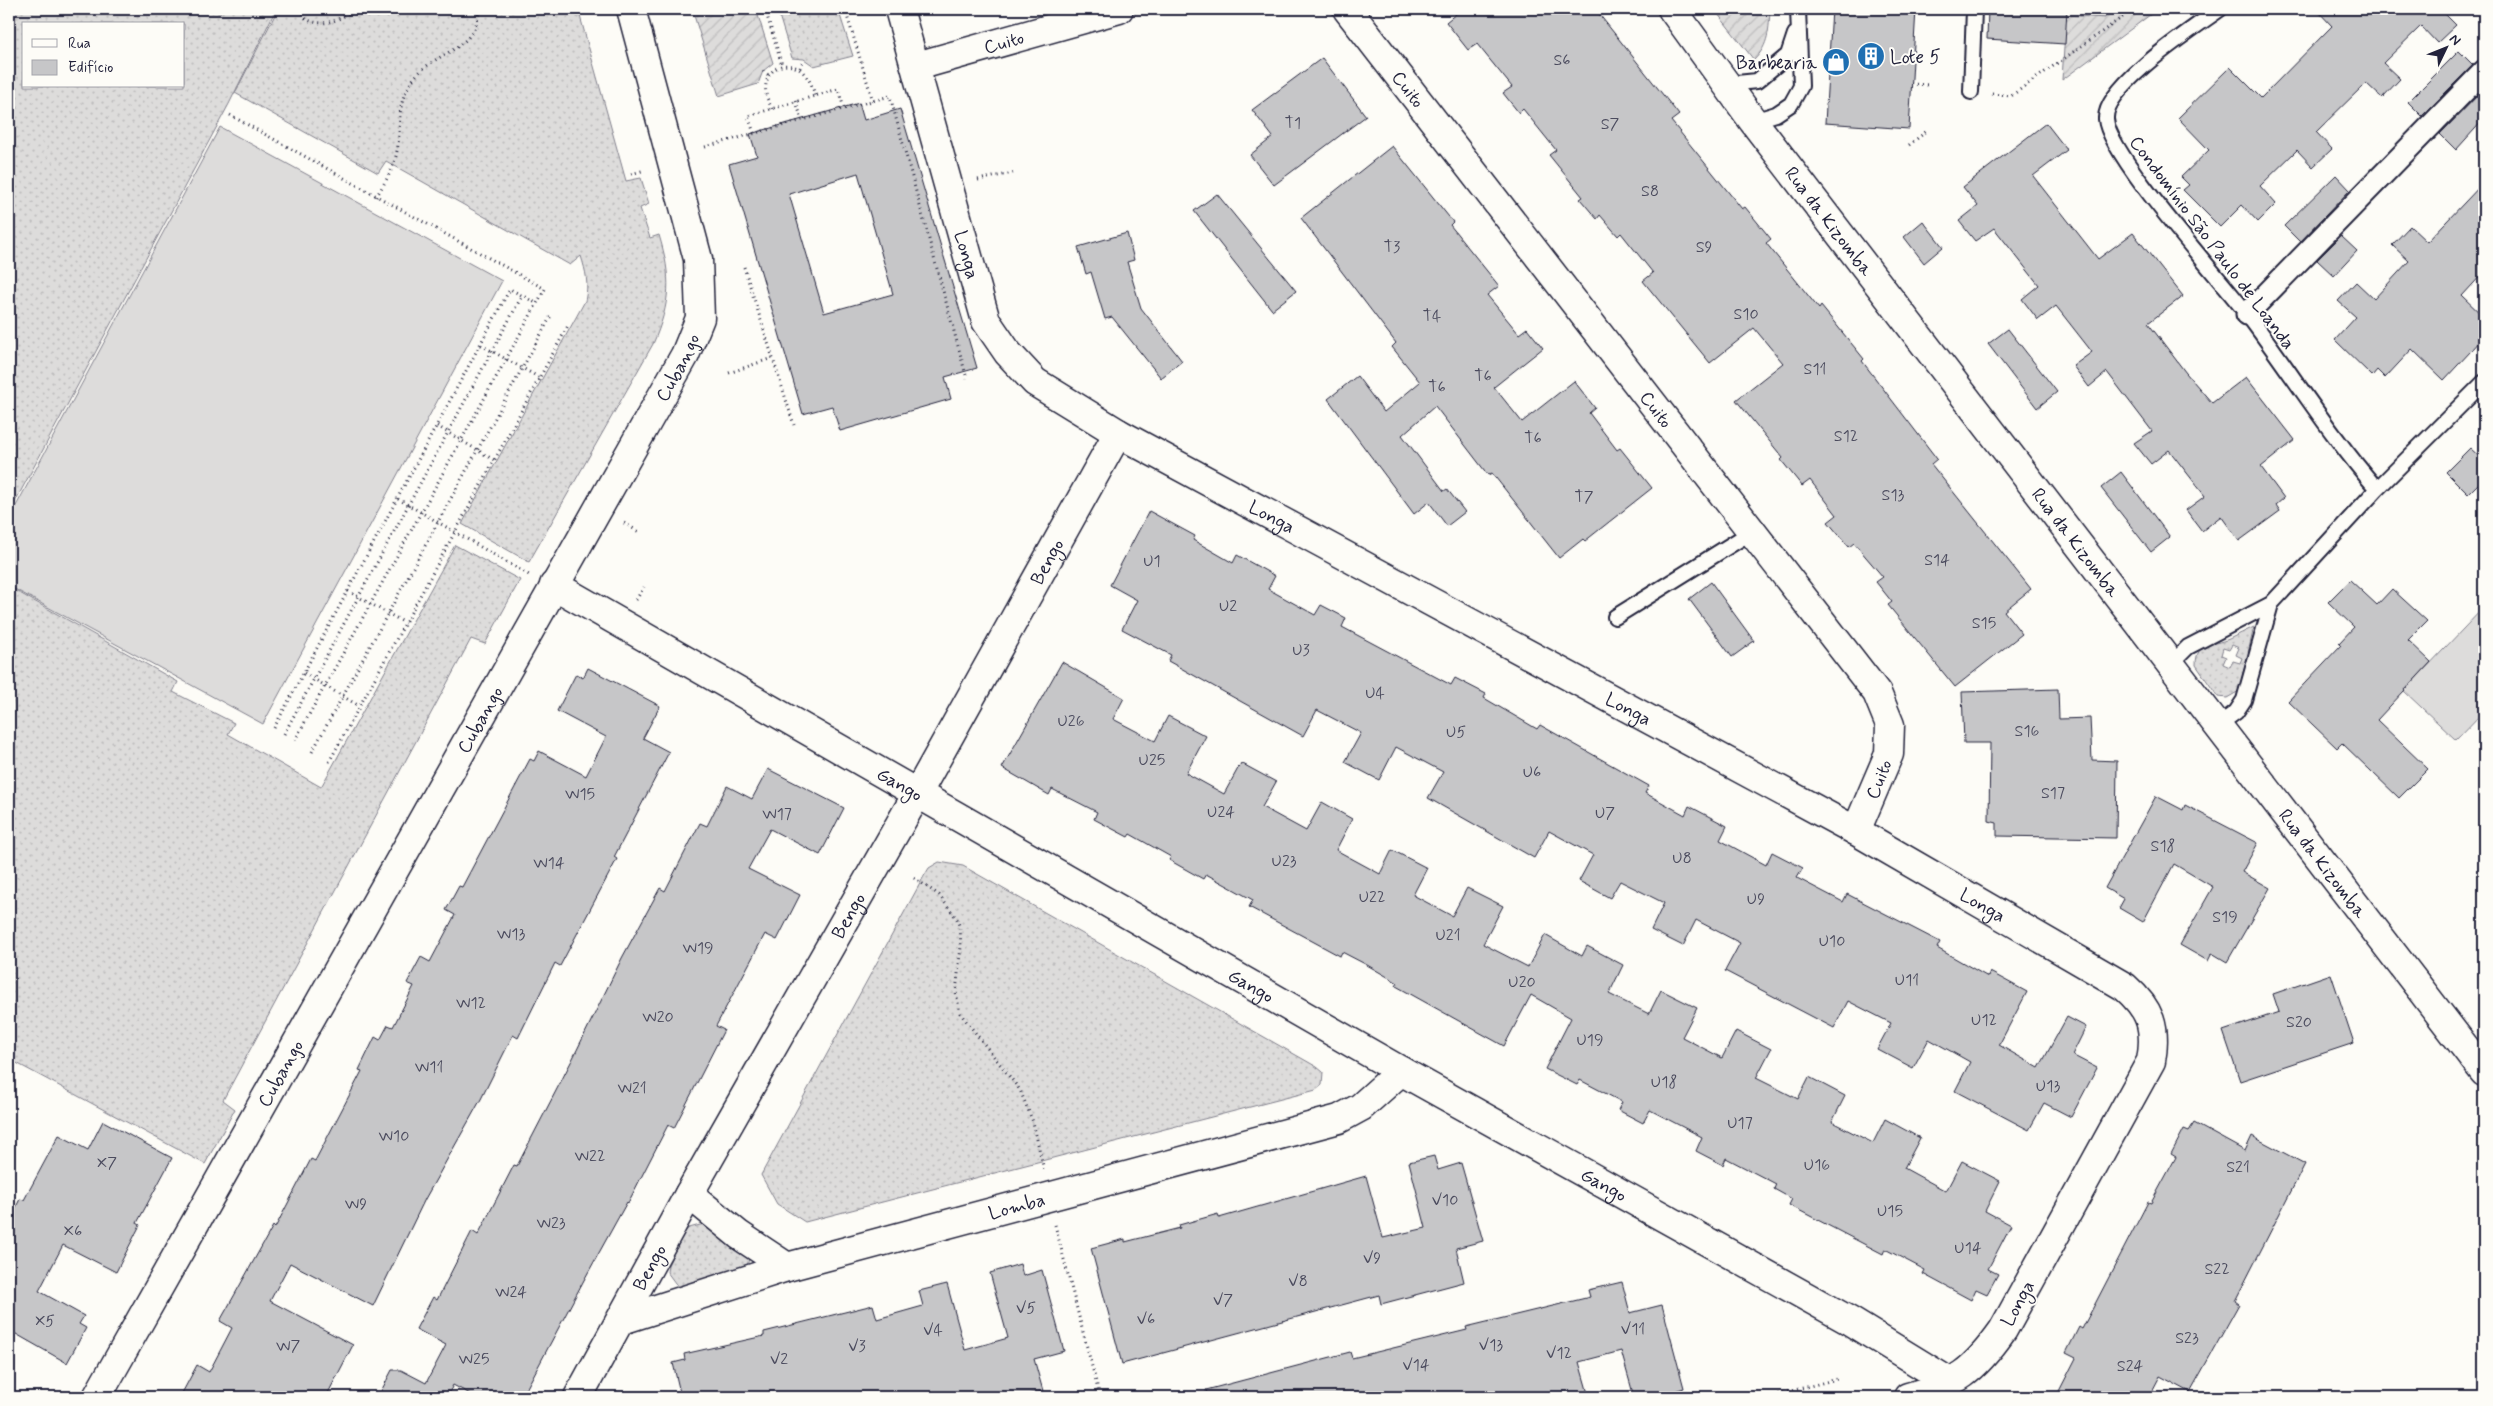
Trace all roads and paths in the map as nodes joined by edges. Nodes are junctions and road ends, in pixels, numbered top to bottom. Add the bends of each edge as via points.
1 (301, 9) edge
2 (355, 9) edge
3 (479, 9) edge
4 (631, 9) edge
5 (765, 9) edge
6 (845, 9) edge
7 (900, 9) edge
8 (1119, 9) edge
9 (1347, 9) edge
10 (1672, 9) edge
11 (1798, 9) edge
12 (1974, 9) edge
13 (2134, 9) edge
14 (2220, 9) edge
15 (1798, 26) junction
16 (804, 59) dead end
17 (782, 65) junction
18 (916, 66) junction
19 (800, 68) junction
20 (763, 71) dead end
21 (2484, 72) edge
22 (770, 76) junction
23 (1727, 84) junction
24 (1911, 84) dead end
25 (1931, 85) dead end
26 (1971, 92) joint
27 (815, 96) junction
28 (796, 101) junction
29 (873, 101) junction
30 (772, 108) junction
31 (844, 108) junction
32 (230, 116) dead end
33 (802, 120) junction
34 (1753, 121) junction
35 (1928, 130) dead end
36 (754, 133) junction
37 (1909, 145) dead end
38 (706, 147) dead end
39 (653, 168) dead end
40 (1013, 173) dead end
41 (631, 174) dead end
42 (978, 180) dead end
43 (376, 196) junction
44 (744, 268) dead end
45 (522, 296) junction
46 (536, 303) junction
47 (552, 314) dead end
48 (2247, 314) junction
49 (569, 324) dead end
50 (481, 345) junction
51 (492, 351) junction
52 (772, 358) junction
53 (506, 359) junction
54 (523, 369) junction
55 (729, 373) dead end
56 (540, 378) junction
57 (967, 380) dead end
58 (2484, 382) edge
59 (794, 425) dead end
60 (437, 426) junction
61 (448, 432) junction
62 (1118, 433) junction
63 (461, 440) junction
64 (478, 450) junction
65 (494, 460) junction
66 (2377, 489) junction
67 (398, 499) junction
68 (409, 505) junction
69 (421, 512) junction
70 (621, 521) dead end
71 (438, 522) junction
72 (455, 532) junction
73 (639, 532) dead end
74 (1753, 532) junction
75 (542, 580) junction
76 (348, 590) junction
77 (359, 596) junction
78 (371, 603) junction
79 (2271, 604) junction
80 (388, 614) junction
81 (1615, 617) dead end
82 (405, 623) junction
83 (2170, 665) junction
84 (304, 673) junction
85 (314, 679) junction
86 (325, 686) junction
87 (343, 696) junction
88 (360, 706) junction
89 (2217, 726) junction
90 (274, 728) dead end
91 (284, 734) dead end
92 (295, 740) dead end
93 (312, 752) dead end
94 (329, 762) dead end
95 (918, 794) junction
96 (1856, 831) junction
97 (914, 878) dead end
98 (2482, 1065) edge
99 (1401, 1071) junction
100 (1045, 1172) dead end
101 (689, 1194) junction
102 (1055, 1225) dead end
103 (787, 1267) junction
104 (622, 1320) junction
105 (1837, 1379) dead end
106 (1951, 1383) junction
107 (97, 1397) edge
108 (578, 1397) edge
109 (1100, 1397) edge
110 (1768, 1397) edge
111 (1908, 1397) edge

1 - 2 path via 306,20 316,24 335,20
3 - 43 path via 477,26 460,47 439,56 411,82 400,106 397,152 391,173
4 - 75 street, Cubango via 698,259 700,318 685,355
5 - 17 path
6 - 29 path
7 - 18 street, Longa
8 - 18 street, Cuito
9 - 74 street, Cuito
10 - 23 street, Rua da Kizomba
11 - 15 lane
12 - 26 lane
13 - 26 path via 2011,96
14 - 48 lane, Condomínio São Paulo de Loanda via 2126,81 2113,98 2106,118 2113,141 2135,174
15 - 23 lane via 1788,55 1773,69 1757,81
15 - 34 lane via 1801,86 1791,104 1776,114
16 - 19 path
17 - 19 path
17 - 22 path
18 - 62 street, Longa via 986,321 1008,353 1036,382
19 - 27 path via 808,76
20 - 22 path
21 - 48 street
22 - 30 path via 766,94
23 - 34 street, Rua da Kizomba
24 - 25 path
27 - 28 path
27 - 31 path via 838,89
28 - 30 path
28 - 33 path
29 - 31 path
29 - 57 path via 890,96
30 - 36 path via 748,116
31 - 33 path
32 - 43 path
33 - 36 path
34 - 83 street, Rua da Kizomba
35 - 37 path
36 - 38 path
39 - 41 path
40 - 42 path
43 - 46 path via 545,289
44 - 52 path
45 - 46 path
45 - 50 path via 510,289
45 - 51 path
46 - 53 path
47 - 54 path
48 - 66 lane, Condomínio São Paulo de Loanda via 2350,458
49 - 56 path
50 - 51 path
50 - 60 path
51 - 53 path
51 - 61 path
52 - 55 path
52 - 59 path
53 - 54 path
53 - 63 path
54 - 56 path
54 - 64 path
56 - 65 path
58 - 66 lane
60 - 61 path
60 - 67 path
61 - 63 path
61 - 68 path
62 - 95 street, Bengo
62 - 96 street, Longa
63 - 64 path
63 - 69 path
64 - 65 path
64 - 71 path
65 - 72 path
66 - 79 lane
67 - 68 path
67 - 76 path
68 - 69 path
68 - 77 path
69 - 71 path
69 - 78 path
70 - 73 path
71 - 72 path
71 - 80 path
72 - 75 path
72 - 82 path
74 - 81 lane
74 - 96 street, Cuito via 1876,693 1890,724 1889,754
75 - 95 street, Gango
75 - 107 street, Cubango
76 - 77 path
76 - 84 path
77 - 78 path
77 - 85 path
78 - 80 path
78 - 86 path
79 - 83 lane via 2188,647
79 - 89 lane via 2244,700 2236,712
80 - 82 path
80 - 87 path
82 - 88 path
83 - 89 street, Rua da Kizomba
84 - 85 path
84 - 90 path
85 - 86 path
85 - 91 path
86 - 87 path
86 - 92 path
87 - 88 path
87 - 93 path
88 - 94 path
89 - 98 street, Rua da Kizomba
95 - 99 street, Gango
95 - 101 street, Bengo
96 - 106 street, Longa via 2126,987 2142,1002 2151,1020 2152,1060 2003,1330 1983,1358
97 - 100 path via 939,895 957,919 961,947 956,992 960,1013 1020,1090 1033,1122
99 - 103 street, Lomba via 1361,1107 1339,1119
99 - 106 street, Gango via 1850,1321
101 - 103 street via 739,1235
101 - 104 street, Bengo
102 - 109 path
103 - 104 street, Lomba
104 - 108 street, Bengo
105 - 110 path
106 - 111 street, Longa

